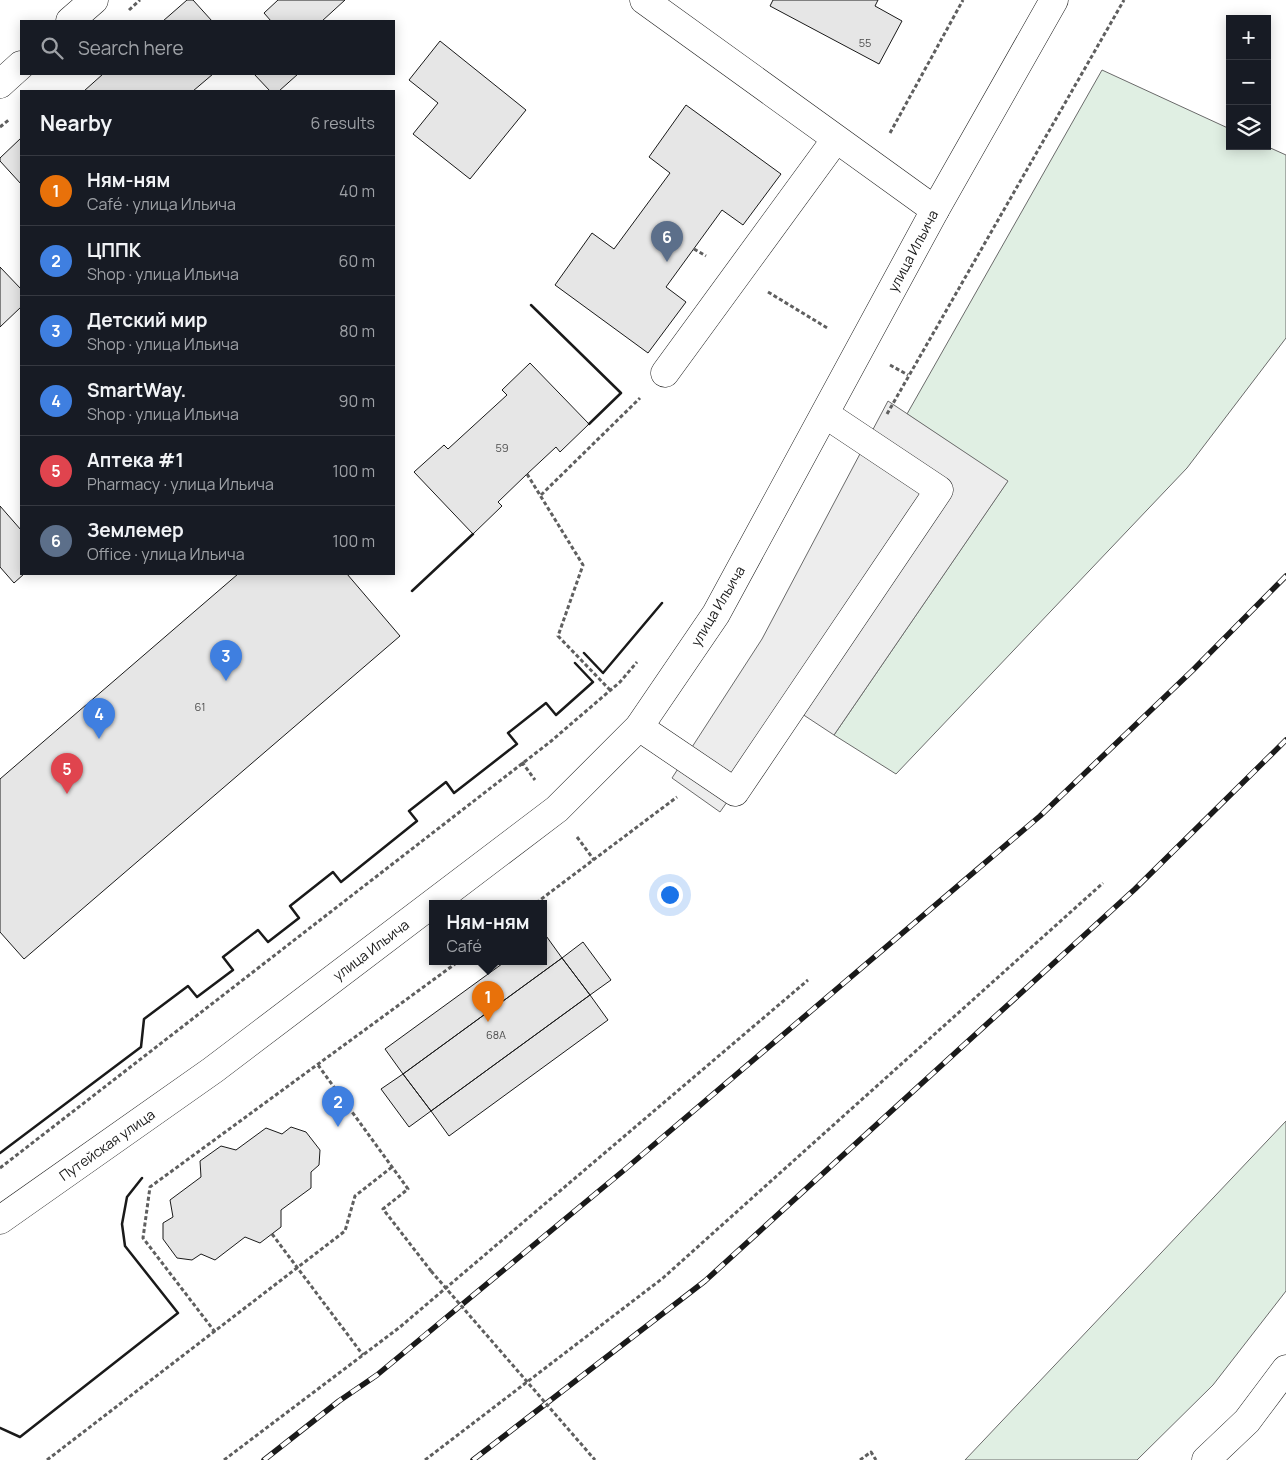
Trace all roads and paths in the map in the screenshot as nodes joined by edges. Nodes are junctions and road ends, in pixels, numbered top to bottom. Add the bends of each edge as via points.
1 (94, 0) edge
2 (644, 0) edge
3 (963, 0) edge
4 (1054, 0) edge
5 (1124, 0) edge
6 (71, 20) edge
7 (20, 66) edge
8 (0, 84) edge
9 (836, 139) junction
10 (872, 165) junction
11 (935, 210) junction
12 (694, 249) dead end
13 (738, 275) junction
14 (828, 328) junction
15 (824, 337) dead end
16 (861, 348) junction
17 (665, 374) joint
18 (908, 375) junction
19 (825, 414) junction
20 (870, 445) junction
21 (527, 474) dead end
22 (541, 495) junction
23 (639, 658) dead end
24 (610, 690) junction
25 (639, 727) junction
26 (708, 774) junction
27 (1103, 883) dead end
28 (437, 900) edge
29 (540, 900) edge
30 (429, 906) edge
31 (454, 965) edge
32 (808, 980) dead end
33 (318, 1064) junction
34 (213, 1070) joint
35 (392, 1167) junction
36 (0, 1168) edge
37 (0, 1220) edge
38 (272, 1234) dead end
39 (298, 1269) junction
40 (215, 1332) junction
41 (363, 1355) junction
42 (1286, 1369) edge
43 (527, 1382) junction
44 (47, 1460) edge
45 (224, 1460) edge
46 (425, 1460) edge
47 (595, 1460) edge
48 (860, 1460) edge
49 (876, 1460) edge
50 (1206, 1460) edge

1 - 6 main road
2 - 9 main road
3 - 10 path
4 - 11 main road, улица Ильича
5 - 18 path
7 - 8 main road
9 - 10 main road
9 - 13 main road
10 - 11 main road
11 - 16 main road, улица Ильича
12 - 13 path
13 - 14 path
13 - 17 main road
14 - 15 path
14 - 16 path
16 - 18 path
16 - 19 main road, улица Ильича
17 - 22 path
18 - 20 path
19 - 20 main road
19 - 25 main road, улица Ильича via 716,614
20 - 26 main road via 939,490 735,792
21 - 22 path
22 - 24 path via 583,566 558,636
23 - 24 path
24 - 36 path via 550,742
25 - 26 main road
25 - 28 main road, улица Ильича via 556,810
26 - 29 path
27 - 43 path via 663,1278
30 - 34 main road, улица Ильича
31 - 33 path
32 - 41 path
33 - 35 path
33 - 40 path via 150,1187 143,1238
34 - 37 main road, Путейская улица
35 - 39 path via 355,1196 345,1232
35 - 43 path, bridge via 408,1190 383,1209 431,1271
38 - 39 path
39 - 40 path
39 - 41 path
40 - 44 path
41 - 45 path
42 - 50 main road via 1247,1421
43 - 46 path
43 - 47 path, bridge
48 - 49 path via 871,1452

